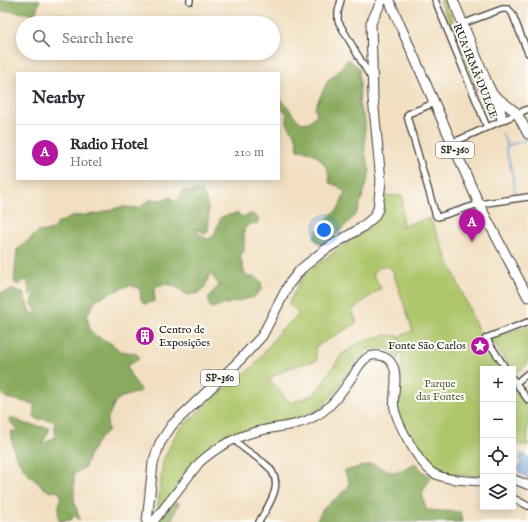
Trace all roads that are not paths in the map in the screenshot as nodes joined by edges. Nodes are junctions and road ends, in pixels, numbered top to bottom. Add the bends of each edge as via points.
1 (341, 0) edge
2 (382, 0) edge
3 (389, 0) edge
4 (435, 0) edge
5 (453, 0) edge
6 (462, 24) junction
7 (528, 52) edge
8 (372, 80) junction
9 (492, 94) junction
10 (434, 103) junction
11 (528, 109) edge
12 (517, 113) junction
13 (502, 120) junction
14 (487, 127) junction
15 (528, 134) edge
16 (452, 143) junction
17 (528, 197) edge
18 (479, 204) junction
19 (528, 298) edge
20 (528, 322) edge
21 (504, 366) edge
22 (528, 373) edge
23 (516, 380) edge
24 (516, 384) edge
25 (528, 400) edge
26 (234, 439) junction
27 (516, 480) edge
28 (480, 482) edge
29 (528, 485) edge
30 (516, 500) edge
31 (528, 506) edge
32 (147, 522) edge
33 (153, 522) edge
34 (259, 522) edge

1 - 8 street via 338,21
2 - 8 main road, SP-360 via 371,23
3 - 10 main road, SP-360
4 - 14 street, RUA IRMÃ DULCE
5 - 6 main road
6 - 7 street via 508,9
6 - 9 main road
8 - 32 main road, SP-360 via 381,181 378,209 374,217 301,269 289,284 262,336 165,434 153,463
9 - 12 main road
9 - 13 main road
10 - 16 main road, SP-360
10 - 18 street via 408,114 435,215 438,217
11 - 12 street
12 - 13 street
12 - 15 main road
13 - 14 street
14 - 16 street
16 - 18 main road, SP-360
17 - 18 street
18 - 19 main road, SP-360
20 - 21 street via 486,339
22 - 23 street
24 - 25 street
26 - 28 street via 260,430 295,425 316,417 338,398 364,360 374,355 380,356 393,364 395,412 423,464 442,477
26 - 33 street via 200,462
26 - 34 street via 244,450 267,465 275,479 275,493
27 - 29 street
30 - 31 street

